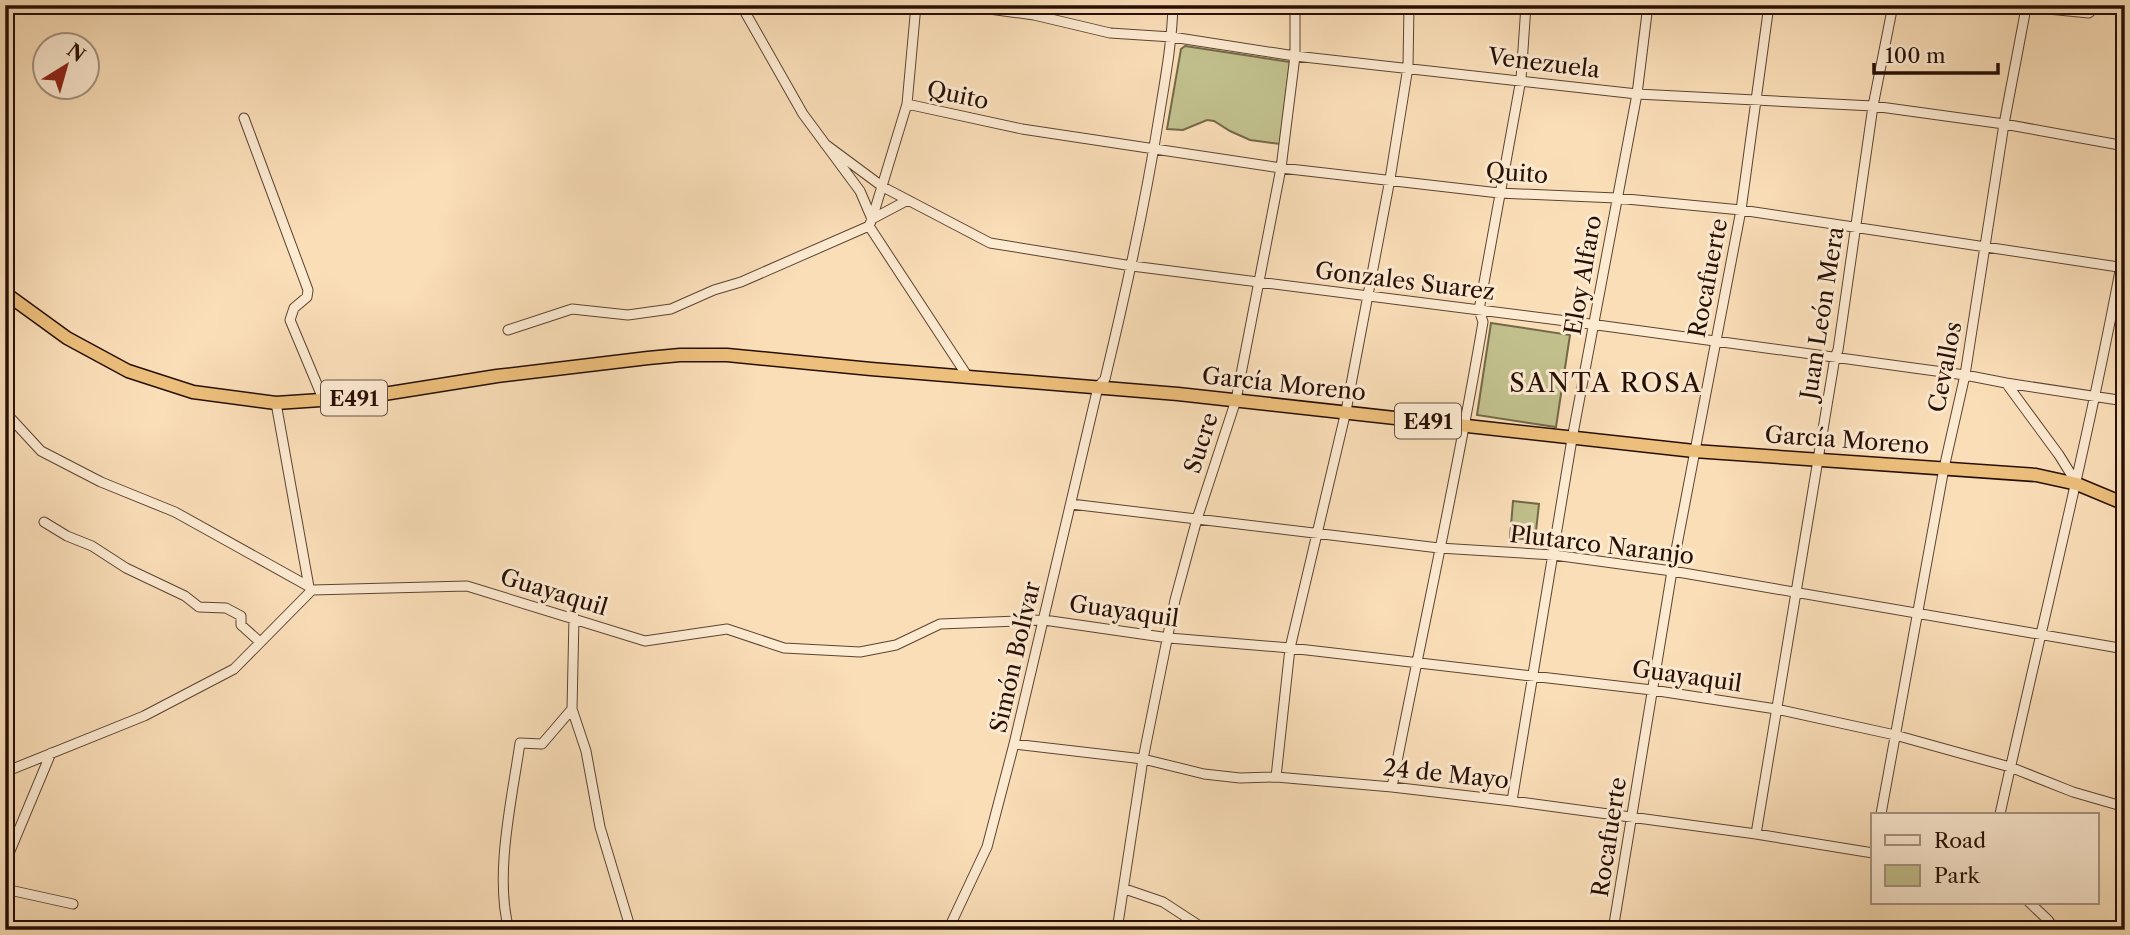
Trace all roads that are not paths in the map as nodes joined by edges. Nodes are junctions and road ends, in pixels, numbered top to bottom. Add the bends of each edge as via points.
1 (740, 5) edge
2 (916, 5) edge
3 (960, 5) edge
4 (1173, 5) edge
5 (1295, 5) edge
6 (1409, 5) edge
7 (1526, 5) edge
8 (1648, 5) edge
9 (1769, 5) edge
10 (1894, 5) edge
11 (2008, 5) edge
12 (2098, 5) edge
13 (2026, 8) junction
14 (1172, 37) junction
15 (1295, 56) junction
16 (1408, 67) junction
17 (1521, 79) junction
18 (1637, 94) junction
19 (1757, 99) junction
20 (907, 104) junction
21 (1873, 106) junction
22 (244, 118) dead end
23 (2004, 124) junction
24 (825, 144) junction
25 (2125, 146) edge
26 (1154, 150) junction
27 (1281, 168) junction
28 (1390, 179) junction
29 (883, 187) junction
30 (1499, 192) junction
31 (1616, 198) junction
32 (908, 200) junction
33 (1741, 210) junction
34 (870, 223) junction
35 (1855, 229) junction
36 (2125, 244) edge
37 (1984, 245) junction
38 (1132, 266) junction
39 (2123, 267) edge
40 (1259, 282) junction
41 (5, 293) edge
42 (1369, 296) junction
43 (1479, 310) junction
44 (1594, 324) junction
45 (508, 330) dead end
46 (1716, 341) junction
47 (1835, 357) junction
48 (1965, 375) junction
49 (968, 377) junction
50 (2006, 383) junction
51 (1098, 387) junction
52 (2094, 397) junction
53 (1236, 400) junction
54 (324, 401) junction
55 (2125, 401) edge
56 (276, 403) junction
57 (5, 411) edge
58 (1346, 411) junction
59 (1466, 426) junction
60 (1572, 439) junction
61 (1694, 451) junction
62 (1820, 458) junction
63 (1944, 468) junction
64 (2077, 484) junction
65 (1071, 504) junction
66 (2125, 504) edge
67 (1196, 519) junction
68 (44, 522) dead end
69 (1318, 533) junction
70 (1439, 548) junction
71 (1554, 555) junction
72 (1672, 571) junction
73 (310, 588) junction
74 (1796, 592) junction
75 (1918, 613) junction
76 (575, 617) junction
77 (1044, 620) junction
78 (2039, 634) junction
79 (1169, 638) junction
80 (260, 642) junction
81 (1290, 648) junction
82 (2125, 649) edge
83 (1416, 663) junction
84 (1533, 676) junction
85 (1652, 690) junction
86 (572, 709) junction
87 (1776, 709) junction
88 (1895, 734) junction
89 (1014, 744) junction
90 (51, 753) junction
91 (1143, 759) junction
92 (2010, 767) junction
93 (5, 772) edge
94 (1276, 777) junction
95 (1392, 787) junction
96 (1512, 801) junction
97 (2125, 807) edge
98 (1881, 813) edge
99 (2000, 813) edge
100 (1632, 818) junction
101 (1756, 834) junction
102 (1871, 853) edge
103 (5, 863) edge
104 (5, 889) edge
105 (1125, 889) junction
106 (74, 904) dead end
107 (2031, 904) edge
108 (509, 930) edge
109 (631, 930) edge
110 (948, 930) edge
111 (1117, 930) edge
112 (1206, 930) edge
113 (1613, 930) edge
114 (2055, 930) edge

1 - 24 street
2 - 20 street, Quito
3 - 14 street, Venezuela via 1034,15 1110,33
4 - 14 street, Simón Bolívar
5 - 15 street, Sucre
6 - 16 street
7 - 17 street
8 - 18 street, Eloy Alfaro
9 - 19 street, Rocafuerte
10 - 21 street, Juan León Mera
11 - 13 street
12 - 13 street via 2089,13
13 - 23 street, Cevallos
14 - 15 street, Venezuela
14 - 26 street, Simón Bolívar
15 - 16 street, Venezuela
15 - 27 street, Sucre
16 - 17 street, Venezuela
16 - 28 street
17 - 18 street, Venezuela
17 - 30 street
18 - 19 street, Venezuela
18 - 31 street, Eloy Alfaro
19 - 21 street, Venezuela
19 - 33 street, Rocafuerte
20 - 26 street, Quito via 1021,129
20 - 29 street, Quito
21 - 23 street, Venezuela
21 - 35 street, Juan León Mera
22 - 54 street via 308,290 290,320
23 - 25 street, Venezuela
23 - 37 street, Cevallos
24 - 29 street, Gonzales Suarez
24 - 34 street via 860,191
26 - 27 street, Quito
26 - 38 street, Simón Bolívar
27 - 28 street, Quito
27 - 40 street, Sucre
28 - 30 street, Quito
28 - 42 street
29 - 32 street, Gonzales Suarez
29 - 34 street, Quito
30 - 31 street, Quito
30 - 43 street
31 - 33 street, Quito
31 - 44 street, Eloy Alfaro
32 - 34 street
32 - 38 street, Gonzales Suarez via 990,243
33 - 35 street, Quito
33 - 46 street, Rocafuerte
34 - 45 street via 671,309 628,315 572,309
34 - 49 street
35 - 37 street, Quito
35 - 47 street, Juan León Mera
36 - 39 street
37 - 39 street, Quito
37 - 48 street, Cevallos
38 - 40 street, Gonzales Suarez
38 - 51 street, Simón Bolívar via 1105,379
39 - 52 street
40 - 42 street, Gonzales Suarez
40 - 53 street, Sucre
41 - 56 highway, E491 via 67,338 128,371 193,392
42 - 43 street, Gonzales Suarez
42 - 58 street
43 - 44 street, Gonzales Suarez
43 - 59 street via 1483,322
44 - 46 street, Gonzales Suarez
44 - 60 street, Eloy Alfaro
46 - 47 street, Gonzales Suarez
46 - 61 street, Rocafuerte
47 - 48 street, Gonzales Suarez
47 - 62 street, Juan León Mera
48 - 50 street, Gonzales Suarez
48 - 63 street, Cevallos
49 - 51 highway, García Moreno / E491
49 - 54 highway, García Moreno / E491 via 727,355 680,355
50 - 52 street, Gonzales Suarez
50 - 64 street
51 - 53 highway, García Moreno / E491
51 - 65 street, Simón Bolívar
52 - 55 street, Gonzales Suarez
52 - 64 street
53 - 58 highway, García Moreno / E491
53 - 67 street, Sucre
54 - 56 highway, E491
56 - 73 street
57 - 73 street via 41,451 175,512
58 - 59 highway, García Moreno / E491
58 - 69 street
59 - 60 highway, García Moreno / E491
59 - 70 street
60 - 61 highway, García Moreno / E491
60 - 71 street, Eloy Alfaro
61 - 62 highway, García Moreno / E491
61 - 72 street, Rocafuerte
62 - 63 highway, García Moreno / E491
62 - 74 street, Juan León Mera
63 - 64 highway, García Moreno / E491 via 2036,475
63 - 75 street, Cevallos
64 - 66 highway, García Moreno / E491
64 - 78 street
65 - 67 street, Plutarco Naranjo
65 - 77 street, Simón Bolívar
67 - 69 street, Plutarco Naranjo
67 - 79 street, Sucre
68 - 80 street via 200,607 226,608 240,616 241,625
69 - 70 street, Plutarco Naranjo
69 - 81 street
70 - 71 street, Plutarco Naranjo
70 - 83 street
71 - 72 street, Plutarco Naranjo
71 - 84 street, Eloy Alfaro
72 - 74 street, Plutarco Naranjo
72 - 85 street, Rocafuerte
73 - 76 street, Guayaquil via 467,586
73 - 80 street
74 - 75 street, Plutarco Naranjo
74 - 87 street, Juan León Mera
75 - 78 street, Plutarco Naranjo
75 - 88 street, Cevallos
76 - 77 street, Guayaquil via 645,641 727,629 785,648 860,652 897,645 940,624
76 - 86 street
77 - 79 street, Guayaquil
77 - 89 street, Simón Bolívar
78 - 82 street, Plutarco Naranjo
78 - 92 street
79 - 81 street, Guayaquil
79 - 91 street, Sucre
80 - 90 street via 234,669 144,716
81 - 83 street, Guayaquil
81 - 94 street
83 - 84 street, Guayaquil
83 - 95 street
84 - 85 street, Guayaquil
84 - 96 street, Eloy Alfaro
85 - 87 street, Guayaquil
85 - 100 street, Rocafuerte
86 - 108 street via 542,744 520,743 505,846 504,914
86 - 109 street
87 - 88 street, Guayaquil
87 - 101 street, Juan León Mera
88 - 92 street, Guayaquil
88 - 98 street, Cevallos
89 - 91 street, 24 de Mayo
89 - 110 street, Simón Bolívar via 987,847
90 - 93 street
90 - 103 street
91 - 94 street, 24 de Mayo via 1204,774
91 - 105 street, Sucre
92 - 97 street, Guayaquil
92 - 99 street
94 - 95 street, 24 de Mayo
95 - 96 street, 24 de Mayo
96 - 100 street, 24 de Mayo
100 - 101 street, 24 de Mayo
100 - 113 street, Rocafuerte
101 - 102 street, 24 de Mayo
104 - 106 street
105 - 111 street, Sucre
105 - 112 street via 1163,902
107 - 114 street

